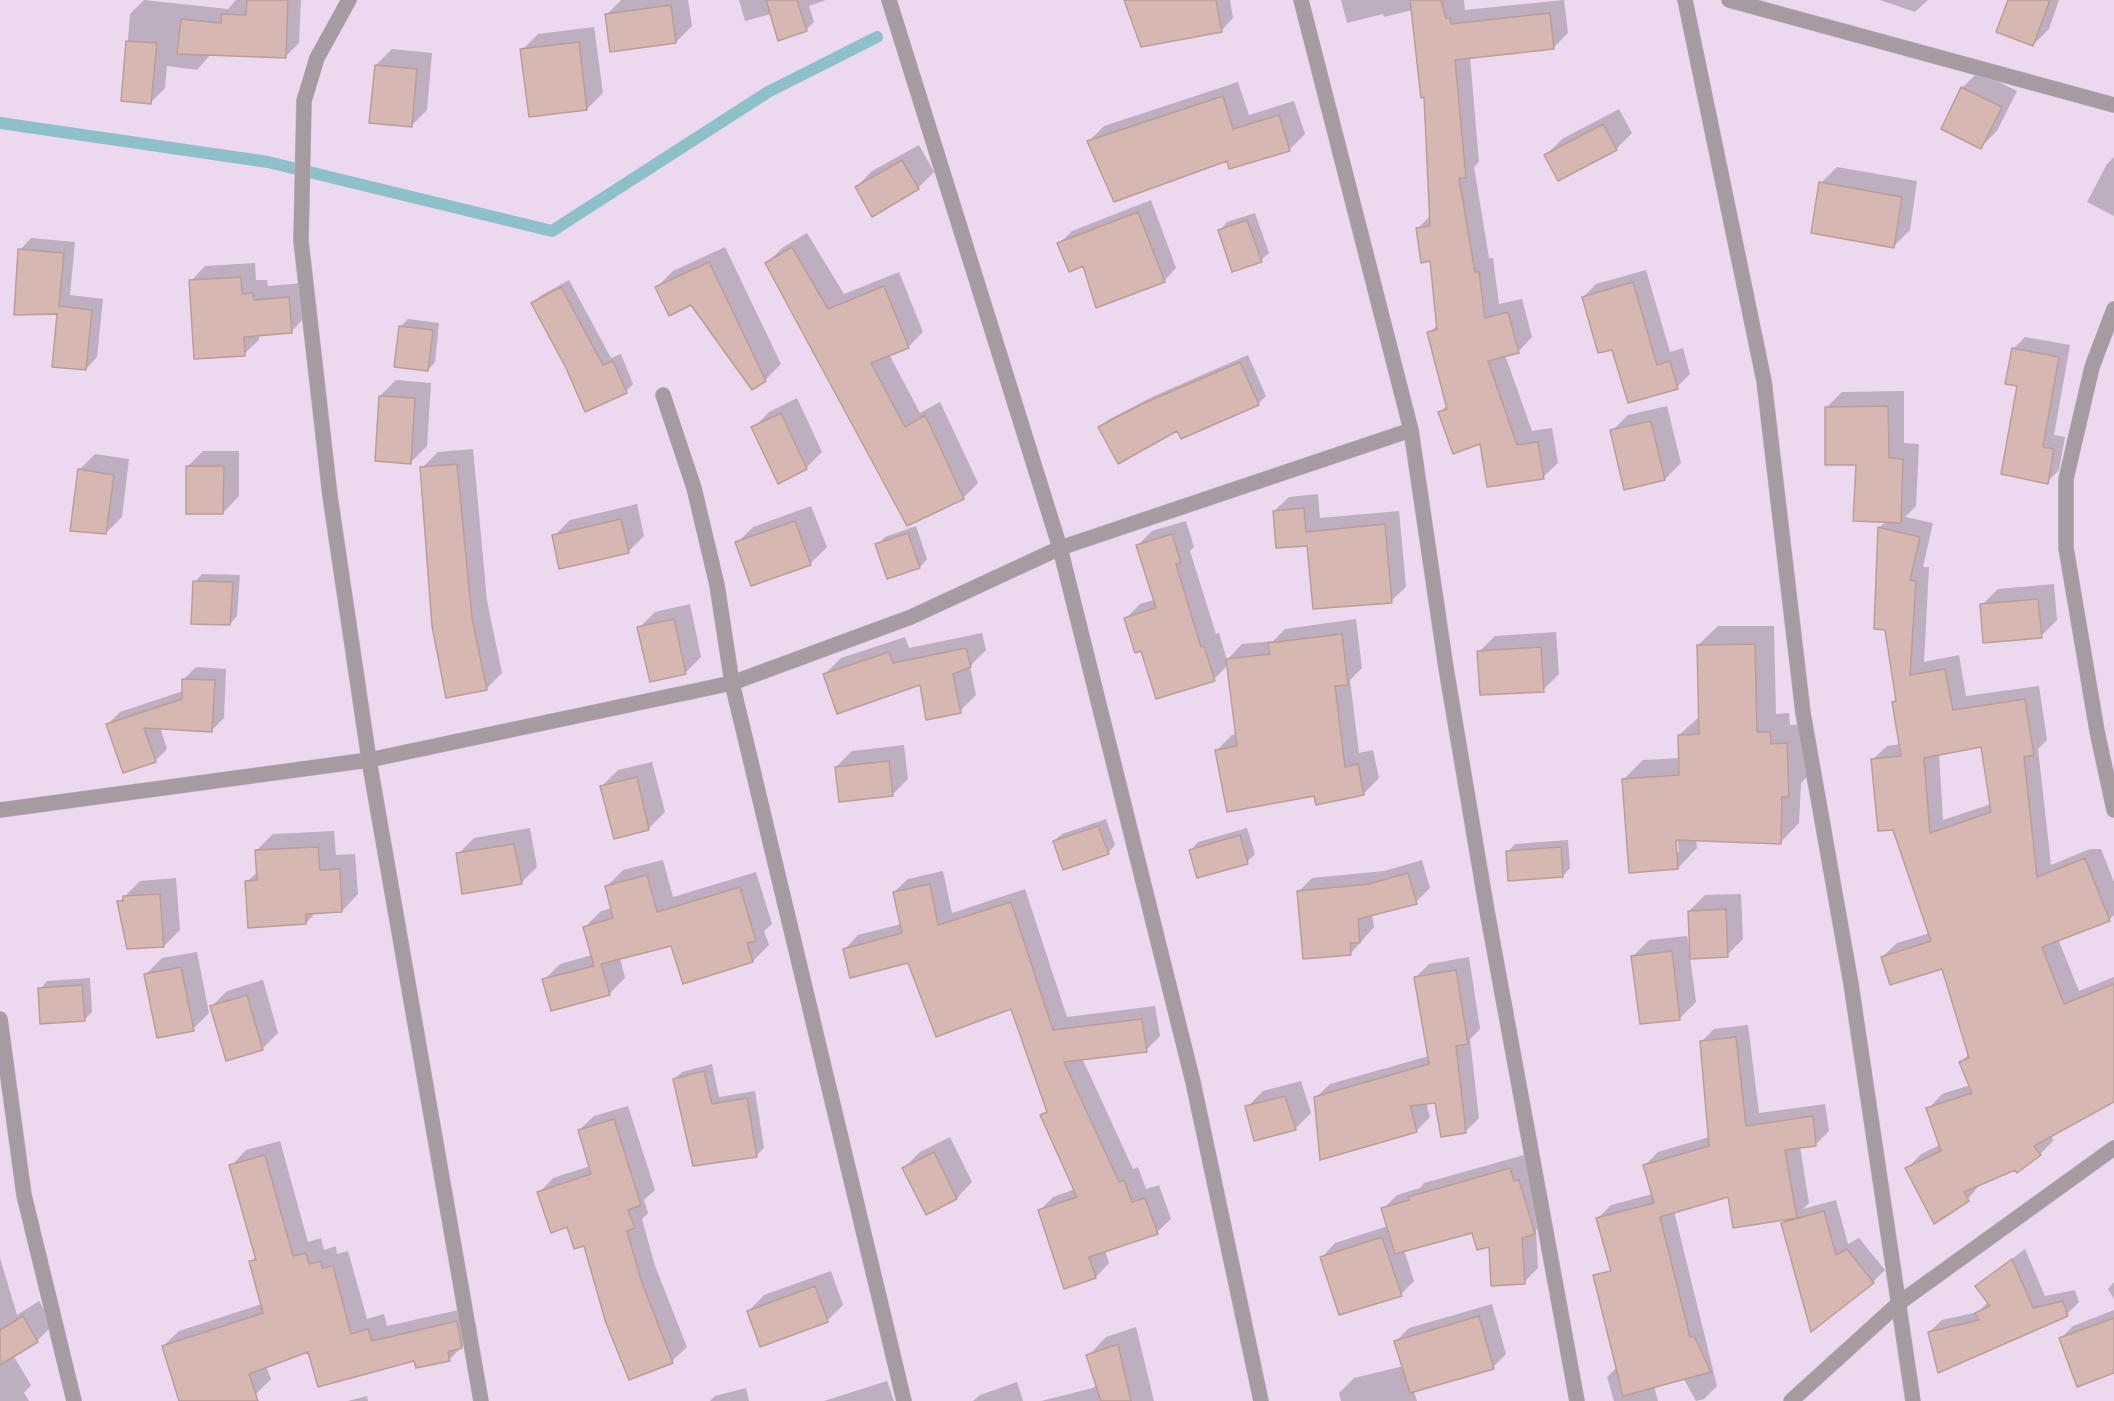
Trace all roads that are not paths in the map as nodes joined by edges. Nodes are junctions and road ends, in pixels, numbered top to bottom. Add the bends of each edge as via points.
1 (349, 0) edge
2 (889, 0) edge
3 (1301, 0) edge
4 (1685, 0) edge
5 (1729, 0) edge
6 (2114, 105) edge
7 (2114, 309) edge
8 (663, 395) dead end
9 (1411, 430) junction
10 (1060, 548) junction
11 (732, 683) junction
12 (369, 760) junction
13 (0, 810) edge
14 (2114, 810) edge
15 (0, 1018) edge
16 (2112, 1153) edge
17 (1899, 1304) junction
18 (74, 1401) edge
19 (481, 1401) edge
20 (904, 1401) edge
21 (1261, 1401) edge
22 (1577, 1401) edge
23 (1791, 1401) edge
24 (1913, 1401) edge

1 - 12 street via 317,58 304,101 301,241 330,496
2 - 10 street
3 - 9 street
4 - 17 street via 1764,381 1803,713 1851,984
5 - 6 street
7 - 14 street via 2092,368 2066,479 2066,548
8 - 11 street via 694,488 717,585
9 - 10 street
9 - 22 street via 1487,911
10 - 11 street via 911,617
10 - 21 street via 1193,1082
11 - 12 street
11 - 20 street
12 - 13 street
12 - 19 street
15 - 18 street via 24,1195
16 - 17 street
17 - 23 street
17 - 24 street

